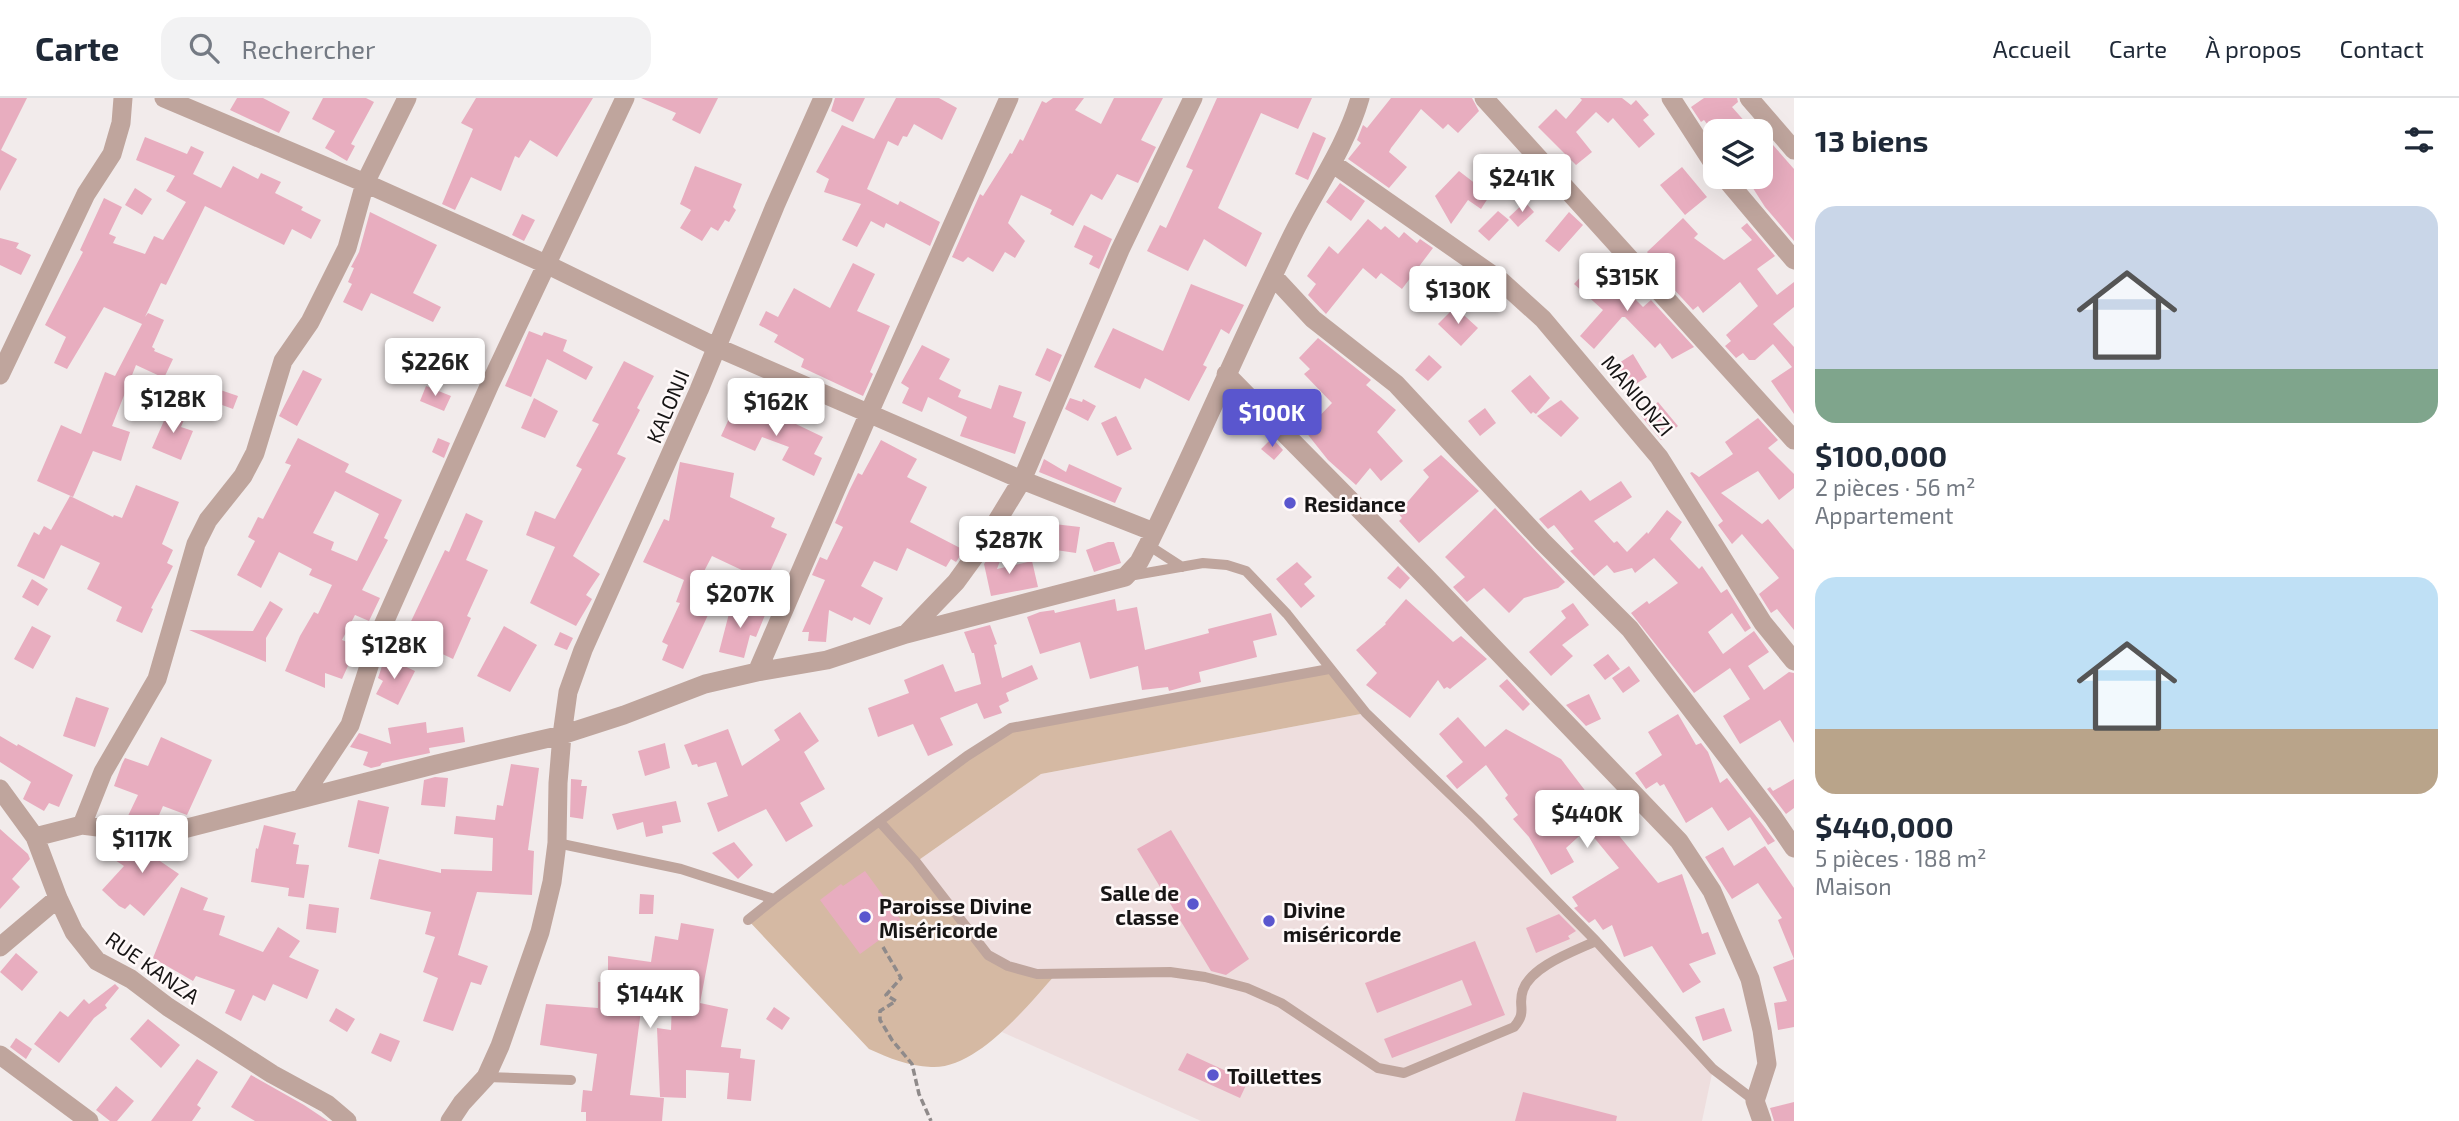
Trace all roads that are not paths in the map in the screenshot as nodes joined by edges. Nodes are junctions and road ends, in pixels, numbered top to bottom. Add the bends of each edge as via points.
1 (123, 98) edge
2 (164, 98) edge
3 (407, 98) edge
4 (625, 98) edge
5 (823, 98) edge
6 (1009, 98) edge
7 (1193, 98) edge
8 (1360, 98) edge
9 (1485, 98) edge
10 (1671, 98) edge
11 (1749, 98) edge
12 (1703, 147) edge
13 (1794, 150) edge
14 (1332, 163) junction
15 (365, 183) junction
16 (1734, 189) edge
17 (1794, 260) edge
18 (548, 265) junction
19 (1274, 277) junction
20 (716, 347) junction
21 (1226, 374) junction
22 (0, 375) edge
23 (869, 412) junction
24 (1794, 440) edge
25 (1021, 480) junction
26 (1151, 539) junction
27 (1182, 566) junction
28 (1125, 577) junction
29 (906, 634) junction
30 (1794, 661) edge
31 (1329, 668) junction
32 (757, 671) junction
33 (562, 735) junction
34 (0, 789) edge
35 (301, 799) junction
36 (879, 821) junction
37 (82, 825) junction
38 (36, 837) junction
39 (557, 843) junction
40 (1794, 848) edge
41 (58, 898) junction
42 (774, 899) junction
43 (748, 920) dead end
44 (1596, 941) junction
45 (0, 947) edge
46 (0, 1055) edge
47 (486, 1077) junction
48 (571, 1080) dead end
49 (1755, 1101) junction
50 (89, 1121) edge
51 (347, 1121) edge
52 (450, 1121) edge
53 (1762, 1121) edge

1 - 22 street via 112,154 86,194
2 - 15 street
3 - 15 street
4 - 18 street
5 - 20 street, KALONJI
6 - 23 street
7 - 25 street via 1120,250
8 - 14 street
9 - 24 street
10 - 12 street
11 - 13 street
14 - 19 street
14 - 30 street, MANIONZI via 1501,281 1544,320 1659,457 1763,623
15 - 18 street
15 - 37 street via 347,248 310,322 283,361 255,453 196,544 157,679 103,772
16 - 17 street
18 - 20 street
18 - 35 street via 380,632 351,725
19 - 21 street
19 - 40 street via 1313,319 1396,384 1630,629
20 - 23 street
20 - 33 street, KALONJI via 583,650 568,692
21 - 26 street
21 - 49 street via 1679,841 1712,891 1750,979 1767,1064
23 - 25 street
23 - 32 street
25 - 26 street
25 - 29 street via 956,582
26 - 27 lane
26 - 28 street
27 - 28 lane
27 - 31 lane via 1203,563 1246,571
28 - 29 street
29 - 32 street via 827,660
31 - 36 lane via 1011,728
31 - 44 lane via 1366,713
32 - 33 street via 705,684
33 - 35 street
33 - 39 street, KALONJI
34 - 38 street, RUE KANZA
35 - 37 street via 160,835
36 - 42 lane
36 - 44 lane via 988,955 1008,966 1037,974 1170,972 1247,988 1282,1003 1378,1068 1404,1073 1514,1027 1521,1018 1522,991 1533,975
37 - 38 street
38 - 41 street, RUE KANZA
39 - 42 lane via 681,869
39 - 47 street, KALONJI via 540,932
41 - 45 street
41 - 51 street, RUE KANZA via 74,932 97,961 272,1074 327,1104
42 - 43 lane
44 - 49 lane via 1713,1069
46 - 50 street
47 - 48 lane
47 - 52 street, KALONJI
49 - 53 street

